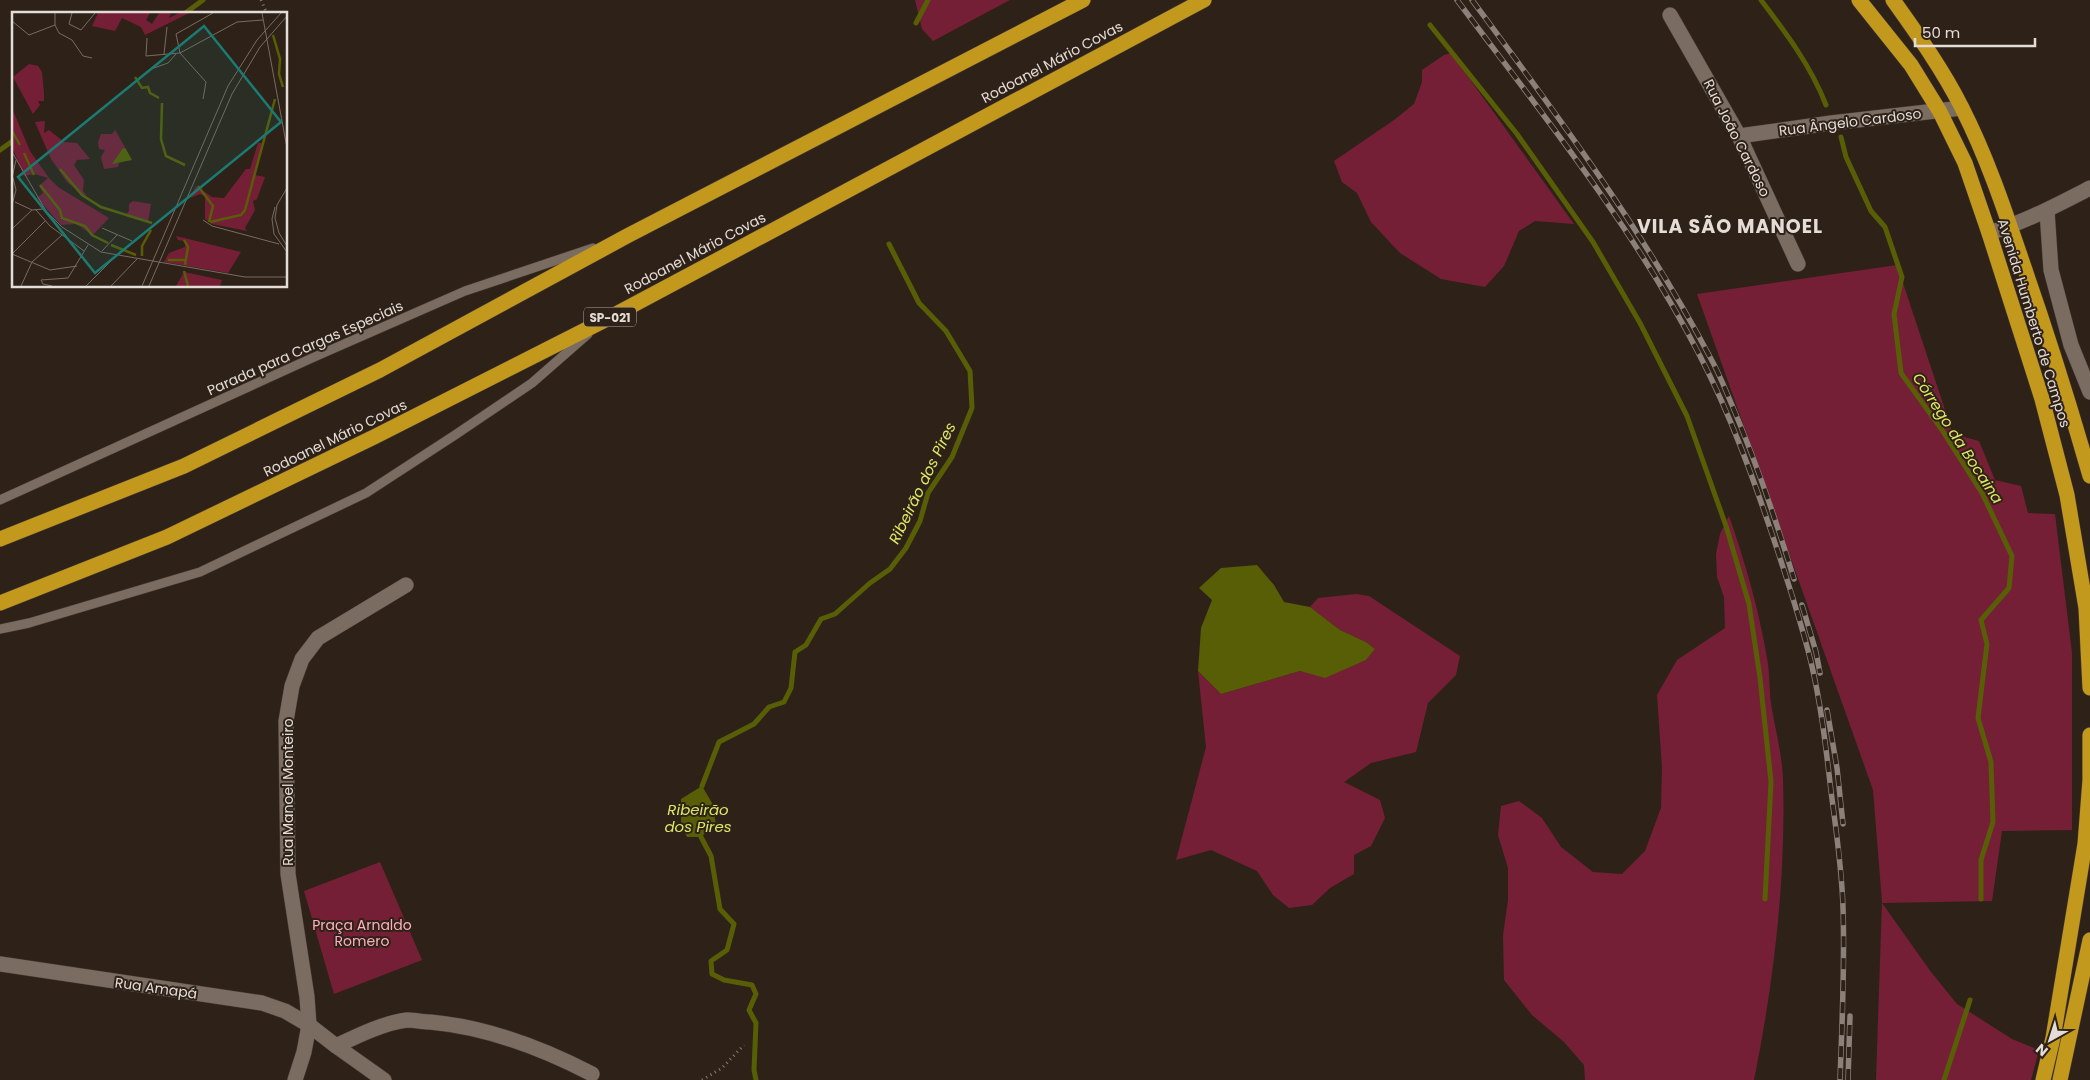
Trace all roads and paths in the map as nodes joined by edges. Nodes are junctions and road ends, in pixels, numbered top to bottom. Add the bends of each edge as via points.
1 (261, 0) edge
2 (1083, 0) edge
3 (1204, 0) edge
4 (1859, 0) edge
5 (1892, 0) edge
6 (266, 12) edge
7 (1670, 14) dead end
8 (1962, 108) junction
9 (1940, 112) junction
10 (1739, 136) junction
11 (2090, 188) edge
12 (2047, 211) junction
13 (2010, 227) junction
14 (1989, 233) junction
15 (628, 236) junction
16 (1798, 264) dead end
17 (605, 320) junction
18 (2090, 392) edge
19 (2090, 476) edge
20 (0, 500) edge
21 (0, 539) edge
22 (406, 585) dead end
23 (0, 602) edge
24 (0, 629) edge
25 (2090, 688) edge
26 (2090, 735) edge
27 (2090, 940) edge
28 (0, 964) edge
29 (309, 1024) junction
30 (744, 1045) dead end
31 (336, 1046) junction
32 (592, 1074) dead end
33 (295, 1080) edge
34 (384, 1080) edge
35 (702, 1080) edge
36 (2043, 1080) edge
37 (2060, 1080) edge

1 - 6 path
2 - 15 highway
3 - 17 highway, Rodoanel Mário Covas / SP-021
4 - 9 highway, Avenida Humberto de Campos via 1911,64
5 - 8 highway, Avenida Humberto de Campos via 1943,73
7 - 10 street, Rua João Cardoso
8 - 9 street, Rua Ângelo Cardoso
8 - 13 highway, Avenida Humberto de Campos
9 - 10 street, Rua Ângelo Cardoso
9 - 14 highway, Avenida Humberto de Campos via 1965,163
10 - 16 street, Rua João Cardoso
11 - 12 street
12 - 13 street
12 - 18 street via 2051,270 2072,345
13 - 14 street
13 - 19 highway, Avenida Humberto de Campos via 2062,380
14 - 25 highway, Avenida Humberto de Campos via 2042,399 2067,495 2086,608
15 - 20 lane, Parada para Cargas Especiais via 465,292
15 - 21 highway via 380,370 184,466
17 - 23 highway, Rodoanel Mário Covas / SP-021 via 167,537
17 - 24 lane via 532,383 366,493 200,572
22 - 29 street, Rua Manoel Monteiro via 318,638 302,659 292,686 286,721 288,874
26 - 36 highway via 2085,844
27 - 37 highway
28 - 29 street, Rua Amapá via 262,1003
29 - 31 street, Rua Amapá
29 - 33 street, Rua Manoel Monteiro
30 - 35 path via 722,1068
31 - 32 street via 407,1020 445,1024 494,1034 561,1058
31 - 34 street, Rua Amapá

